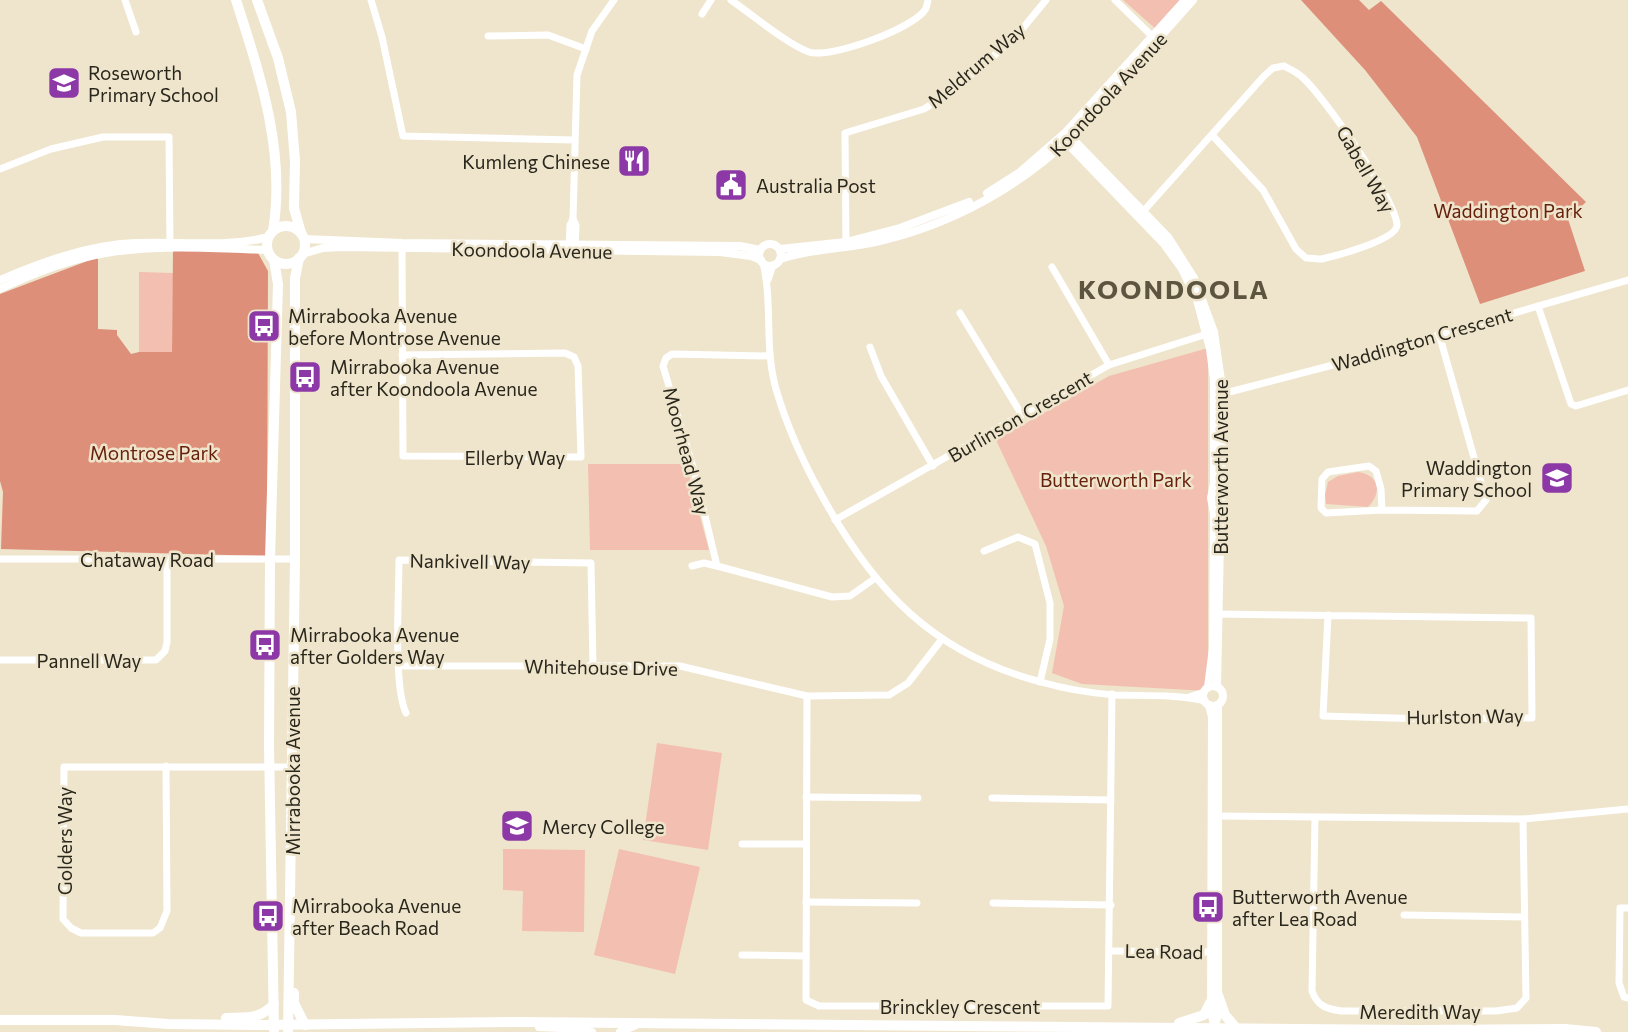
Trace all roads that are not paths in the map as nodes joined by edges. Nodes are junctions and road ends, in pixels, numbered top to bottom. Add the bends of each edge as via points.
1 (125, 0) edge
2 (236, 0) edge
3 (257, 0) edge
4 (371, 0) edge
5 (614, 0) edge
6 (710, 0) edge
7 (731, 0) edge
8 (928, 0) edge
9 (1046, 0) edge
10 (1115, 0) edge
11 (1185, 0) edge
12 (1193, 0) edge
13 (702, 14) dead end
14 (136, 32) dead end
15 (488, 36) dead end
16 (1154, 39) junction
17 (586, 49) junction
18 (1213, 136) junction
19 (1066, 137) junction
20 (574, 139) junction
21 (0, 169) edge
22 (1141, 214) junction
23 (271, 234) junction
24 (302, 236) junction
25 (846, 244) junction
26 (170, 245) junction
27 (402, 246) junction
28 (572, 248) junction
29 (780, 249) junction
30 (760, 250) junction
31 (271, 255) junction
32 (301, 256) junction
33 (762, 261) junction
34 (776, 262) junction
35 (1052, 267) dead end
36 (0, 280) edge
37 (768, 280) junction
38 (1628, 280) edge
39 (0, 289) edge
40 (1538, 306) junction
41 (960, 313) dead end
42 (1210, 333) junction
43 (1439, 334) junction
44 (870, 347) dead end
45 (402, 355) junction
46 (770, 356) junction
47 (1109, 365) junction
48 (1628, 390) edge
49 (1219, 395) junction
50 (1022, 415) junction
51 (933, 466) junction
52 (1382, 510) junction
53 (835, 520) junction
54 (984, 551) dead end
55 (0, 559) edge
56 (167, 559) junction
57 (270, 559) junction
58 (295, 559) junction
59 (692, 566) dead end
60 (717, 566) junction
61 (874, 579) junction
62 (1217, 614) junction
63 (1328, 615) junction
64 (942, 639) junction
65 (0, 660) edge
66 (399, 666) junction
67 (593, 666) junction
68 (1040, 682) junction
69 (1112, 694) junction
70 (807, 696) junction
71 (1210, 696) junction
72 (406, 713) dead end
73 (166, 766) junction
74 (269, 767) junction
75 (292, 767) junction
76 (806, 797) junction
77 (918, 798) dead end
78 (992, 798) dead end
79 (1111, 800) junction
80 (1628, 809) edge
81 (1215, 816) junction
82 (1315, 818) junction
83 (1523, 819) junction
84 (742, 844) dead end
85 (806, 844) junction
86 (806, 902) junction
87 (917, 903) dead end
88 (993, 903) dead end
89 (1111, 905) junction
90 (1628, 908) edge
91 (291, 910) junction
92 (1404, 915) dead end
93 (1524, 917) junction
94 (1110, 951) junction
95 (1214, 952) junction
96 (742, 955) dead end
97 (806, 956) junction
98 (1628, 998) edge
99 (1214, 999) junction
100 (274, 1003) junction
101 (0, 1020) edge
102 (522, 1022) junction
103 (641, 1023) junction
104 (184, 1024) junction
105 (305, 1025) junction
106 (1159, 1027) junction
107 (274, 1028) edge
108 (1236, 1028) junction
109 (289, 1029) edge
110 (952, 1029) edge
111 (1215, 1031) edge
112 (592, 1032) edge
113 (620, 1032) edge
114 (1597, 1032) edge

1 - 14 street
2 - 23 main road, Mirrabooka Avenue via 271,124 278,201
3 - 24 main road, Mirrabooka Avenue via 291,112 294,208
4 - 20 street via 403,136
5 - 17 street via 592,31
6 - 13 street
7 - 8 street via 799,47 817,54 889,33 920,15
9 - 25 street, Meldrum Way via 1014,38 949,93 924,109 845,133
10 - 16 street
11 - 16 street, Koondoola Avenue
12 - 16 street, Koondoola Avenue
15 - 17 street via 548,35
16 - 19 street, Koondoola Avenue
17 - 20 street via 577,75
18 - 18 street, Gabell Way via 1263,190 1296,249 1306,258 1326,258 1395,232 1390,206 1346,130 1302,76 1284,66 1264,76
18 - 22 street, Gabell Way
19 - 22 street, Butterworth Avenue
19 - 25 street, Koondoola Avenue via 1020,172 962,206
20 - 28 street via 576,225
21 - 26 street via 51,149 103,137 169,137
22 - 42 street, Butterworth Avenue via 1182,269
23 - 24 main road via 285,226
23 - 26 street via 246,242
23 - 31 main road, Mirrabooka Avenue
24 - 27 street, Koondoola Avenue
24 - 32 main road, Mirrabooka Avenue
25 - 29 street, Koondoola Avenue
25 - 34 street, Koondoola Avenue
26 - 31 street
26 - 36 street via 130,243 85,251
26 - 39 street via 79,259
27 - 28 street, Koondoola Avenue
27 - 32 street, Koondoola Avenue via 332,247
27 - 45 street, Ellerby Way
28 - 30 street, Koondoola Avenue via 740,246
28 - 33 street, Koondoola Avenue via 720,252
29 - 30 street via 768,244
29 - 34 street
30 - 33 street
31 - 32 main road via 284,264
31 - 57 main road, Mirrabooka Avenue via 278,284
32 - 58 main road, Mirrabooka Avenue via 295,278
33 - 34 street
33 - 37 street
34 - 37 street
35 - 47 street
37 - 46 street
38 - 40 street, Waddington Crescent
40 - 43 street, Waddington Crescent
40 - 48 street via 1570,404
41 - 50 street
42 - 47 street, Burlinson Crescent
42 - 49 street, Butterworth Avenue
43 - 49 street, Waddington Crescent
43 - 52 street via 1486,500 1477,512
44 - 51 street via 881,376
45 - 45 street, Ellerby Way via 565,353 574,357 581,457 403,456
46 - 53 street via 793,438
46 - 60 street, Moorhead Way via 672,354 663,366
47 - 50 street, Burlinson Crescent
49 - 62 street, Butterworth Avenue via 1212,498
50 - 51 street, Burlinson Crescent
51 - 53 street, Burlinson Crescent
52 - 52 street via 1326,513 1321,508 1322,479 1328,472 1369,467 1376,471
53 - 61 street
54 - 68 street via 1018,537 1035,544 1050,603 1050,639
55 - 56 street, Chataway Road
56 - 57 street, Chataway Road
56 - 65 street, Pannell Way via 167,642 156,660
57 - 58 street, Chataway Road
57 - 74 main road, Mirrabooka Avenue
58 - 75 main road, Mirrabooka Avenue
59 - 60 street
60 - 61 street via 832,597 850,596
61 - 64 street
62 - 63 street, Hurlston Way
62 - 71 street, Butterworth Avenue
63 - 63 street, Hurlston Way via 1324,716 1532,718 1531,618
64 - 68 street via 993,667
64 - 70 street, Whitehouse Drive via 908,683 889,695
66 - 67 street, Whitehouse Drive
66 - 67 street, Nankivell Way via 399,560 591,563
66 - 72 street, Nankivell Way
67 - 70 street, Whitehouse Drive via 680,666
68 - 69 street
69 - 71 street
69 - 79 street, Brinckley Crescent
70 - 76 street, Brinckley Crescent
71 - 81 street, Butterworth Avenue
73 - 73 street, Golders Way via 167,911 159,928 153,933 81,933 71,928 64,919 64,767
73 - 74 street, Golders Way
74 - 75 street, Golders Way
74 - 100 main road, Mirrabooka Avenue
75 - 91 main road, Mirrabooka Avenue
76 - 77 street
76 - 85 street, Brinckley Crescent
78 - 79 street
79 - 89 street, Brinckley Crescent
80 - 83 street
81 - 82 street
81 - 95 street, Butterworth Avenue
82 - 83 street
82 - 93 street, Meredith Way via 1312,992 1323,1007 1341,1011 1517,1008 1526,998
83 - 93 street, Meredith Way
84 - 85 street
85 - 86 street, Brinckley Crescent
86 - 87 street
86 - 97 street, Brinckley Crescent
88 - 89 street
89 - 94 street, Brinckley Crescent
90 - 98 street via 1620,908 1619,983
91 - 105 main road via 294,999
91 - 109 main road, Mirrabooka Avenue
92 - 93 street
94 - 95 street, Lea Road
94 - 97 street, Brinckley Crescent via 1108,1006 819,1006 806,1000
95 - 99 street, Butterworth Avenue
96 - 97 street
99 - 106 main road via 1204,1015
99 - 108 main road
99 - 111 street, Butterworth Avenue via 1211,1020
100 - 104 main road via 255,1017 204,1018
100 - 107 main road, Mirrabooka Avenue
101 - 104 main road
102 - 103 main road
102 - 105 main road
102 - 112 street
103 - 110 main road
103 - 113 street
104 - 107 main road
105 - 109 main road
106 - 110 main road
106 - 111 main road
107 - 109 main road
108 - 111 main road
108 - 114 main road

